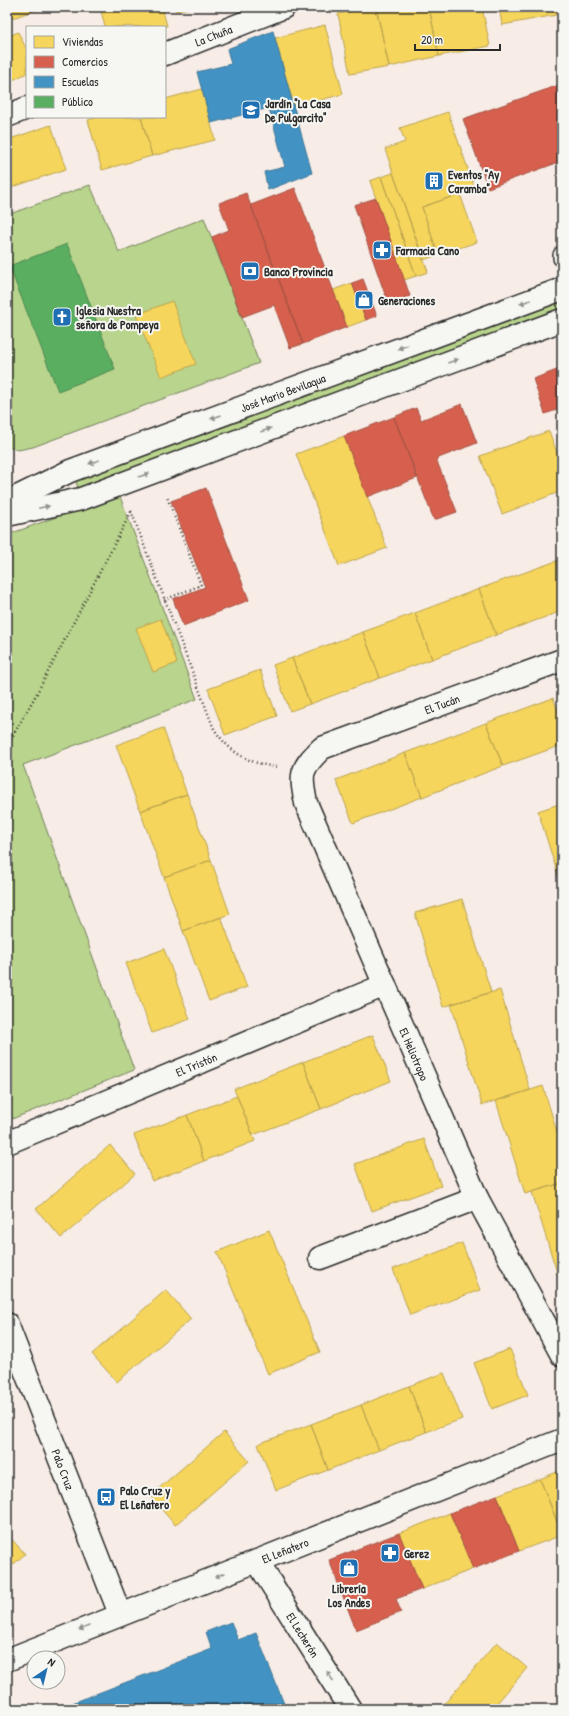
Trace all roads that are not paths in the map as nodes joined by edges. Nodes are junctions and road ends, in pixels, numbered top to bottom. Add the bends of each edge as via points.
1 (284, 7) edge
2 (166, 54) edge
3 (26, 108) edge
4 (7, 116) edge
5 (562, 255) edge
6 (562, 258) edge
7 (562, 289) edge
8 (562, 320) edge
9 (7, 502) edge
10 (7, 515) edge
11 (562, 660) edge
12 (314, 756) joint
13 (385, 985) junction
14 (7, 1143) edge
15 (477, 1198) junction
16 (320, 1258) dead end
17 (7, 1324) edge
18 (562, 1355) edge
19 (562, 1440) edge
20 (257, 1561) junction
21 (120, 1614) junction
22 (7, 1660) edge
23 (350, 1709) edge

1 - 2 street, La Chuña
3 - 4 street
5 - 6 lane
7 -> 9 street, José Mario Bevilaqua via 70,471
10 -> 8 street via 81,499
11 - 12 street, El Tucán
12 - 13 street, El Heliotropo via 301,782 306,804
13 - 14 street, El Tristón
13 - 15 street, El Heliotropo
15 - 16 street
15 - 18 street, El Heliotropo
17 - 21 street, Palo Cruz
19 - 20 street, El Leñatero
20 -> 21 street, El Leñatero
23 -> 20 street, El Lecherón
21 -> 22 street, El Leñatero

